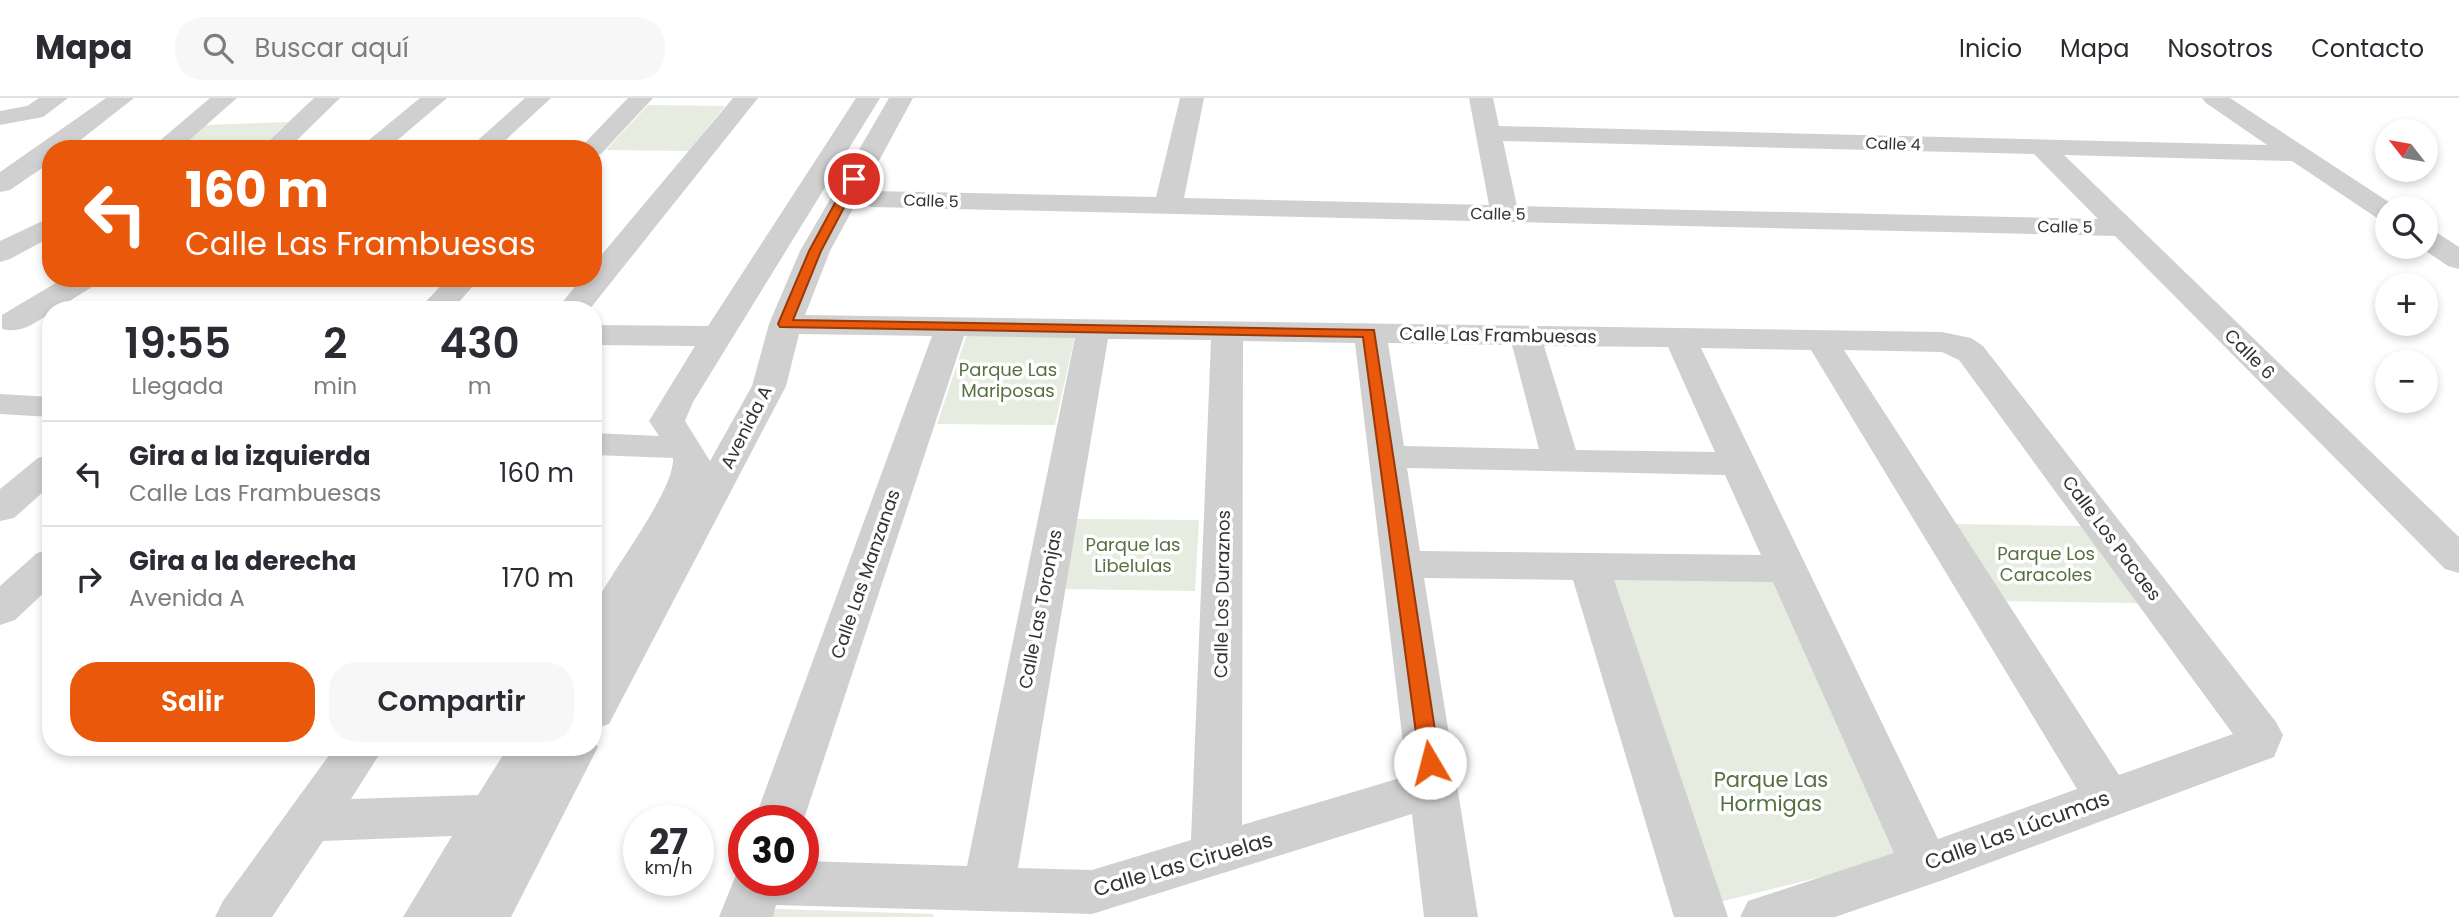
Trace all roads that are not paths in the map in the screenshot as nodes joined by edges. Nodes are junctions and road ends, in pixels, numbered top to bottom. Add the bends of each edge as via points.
1 (56, 98) edge
2 (122, 98) edge
3 (225, 98) edge
4 (328, 98) edge
5 (435, 98) edge
6 (539, 98) edge
7 (641, 98) edge
8 (746, 98) edge
9 (868, 98) edge
10 (901, 98) edge
11 (1192, 98) edge
12 (1481, 98) edge
13 (2214, 98) edge
14 (0, 118) edge
15 (1488, 133) junction
16 (64, 140) edge
17 (174, 140) edge
18 (283, 140) edge
19 (382, 140) edge
20 (491, 140) edge
21 (601, 140) edge
22 (2042, 148) junction
23 (2297, 153) junction
24 (42, 155) edge
25 (0, 184) edge
26 (873, 199) dead end
27 (2375, 204) edge
28 (1168, 207) junction
29 (1505, 214) junction
30 (2123, 229) junction
31 (42, 230) edge
32 (2438, 246) edge
33 (0, 253) edge
34 (2459, 260) edge
35 (602, 273) edge
36 (69, 287) edge
37 (456, 287) edge
38 (591, 287) edge
39 (43, 301) edge
40 (443, 301) edge
41 (579, 301) edge
42 (42, 302) edge
43 (6, 321) edge
44 (42, 323) edge
45 (785, 324) junction
46 (951, 328) junction
47 (1093, 330) junction
48 (1227, 331) junction
49 (1370, 333) junction
50 (602, 335) edge
51 (1525, 335) junction
52 (716, 336) junction
53 (1680, 338) junction
54 (1821, 340) junction
55 (1959, 345) joint
56 (0, 404) edge
57 (42, 406) edge
58 (602, 444) edge
59 (687, 448) junction
60 (1387, 457) junction
61 (1561, 461) junction
62 (1739, 464) junction
63 (42, 474) edge
64 (0, 509) edge
65 (2459, 560) edge
66 (1402, 564) junction
67 (1589, 566) junction
68 (1788, 569) junction
69 (42, 570) edge
70 (0, 610) edge
71 (602, 625) edge
72 (602, 695) edge
73 (2260, 735) joint
74 (355, 756) edge
75 (529, 756) edge
76 (569, 756) edge
77 (1433, 788) junction
78 (2107, 797) junction
79 (785, 805) edge
80 (495, 814) junction
81 (309, 821) junction
82 (1216, 856) junction
83 (1925, 865) junction
84 (988, 889) junction
85 (819, 892) edge
86 (242, 917) edge
87 (430, 917) edge
88 (484, 917) edge
89 (1451, 917) edge
90 (1700, 917) edge
91 (1767, 917) edge

1 - 14 street via 34,112
2 - 16 street
3 - 17 street
4 - 18 street
5 - 19 street
6 - 20 street
7 - 21 street
8 - 35 street
9 - 52 street
10 - 45 street, Avenida A via 820,241
11 - 28 street
12 - 15 street
13 - 23 street
15 - 22 street, Calle 4
15 - 29 street
22 - 23 street, Calle 4
22 - 30 street, Calle 6
23 - 27 street
24 - 25 street
26 - 28 street, Calle 5
28 - 29 street, Calle 5
29 - 30 street, Calle 5
30 - 65 street, Calle 6
31 - 33 street
32 - 34 street
36 - 39 street
37 - 40 street
38 - 41 street
42 - 43 street
43 - 44 street
45 - 46 street, Calle Las Frambuesas
45 - 72 street, Avenida A via 769,386
46 - 47 street, Calle Las Frambuesas
46 - 79 street, Calle Las Manzanas
47 - 48 street, Calle Las Frambuesas
47 - 84 street, Calle Las Toronjas
48 - 49 street, Calle Las Frambuesas
48 - 82 street, Calle Los Duraznos
49 - 51 street, Calle Las Frambuesas
49 - 60 street
50 - 52 street
51 - 53 street, Calle Las Frambuesas
51 - 61 street
52 - 59 street via 667,421
53 - 54 street, Calle Las Frambuesas
53 - 62 street
54 - 55 street, Calle Las Frambuesas
54 - 78 street
55 - 73 street, Calle Los Pacaes via 1970,353
56 - 57 street
58 - 59 street
59 - 71 street, Avenida A via 692,462 684,484
60 - 61 street
60 - 66 street
61 - 62 street
62 - 68 street
63 - 64 street
66 - 67 street
66 - 77 street
67 - 68 street
67 - 90 street
68 - 83 street
69 - 70 street
73 - 78 street, Calle Las Lúcumas via 2257,744
74 - 81 street
75 - 80 street
76 - 88 street
77 - 82 street, Calle Las Ciruelas
77 - 89 street
78 - 83 street, Calle Las Lúcumas
80 - 81 street
80 - 87 street
81 - 86 street
82 - 84 street, Calle Las Ciruelas via 1092,892
83 - 91 street, Calle Las Lúcumas
84 - 85 street, Calle Las Ciruelas

